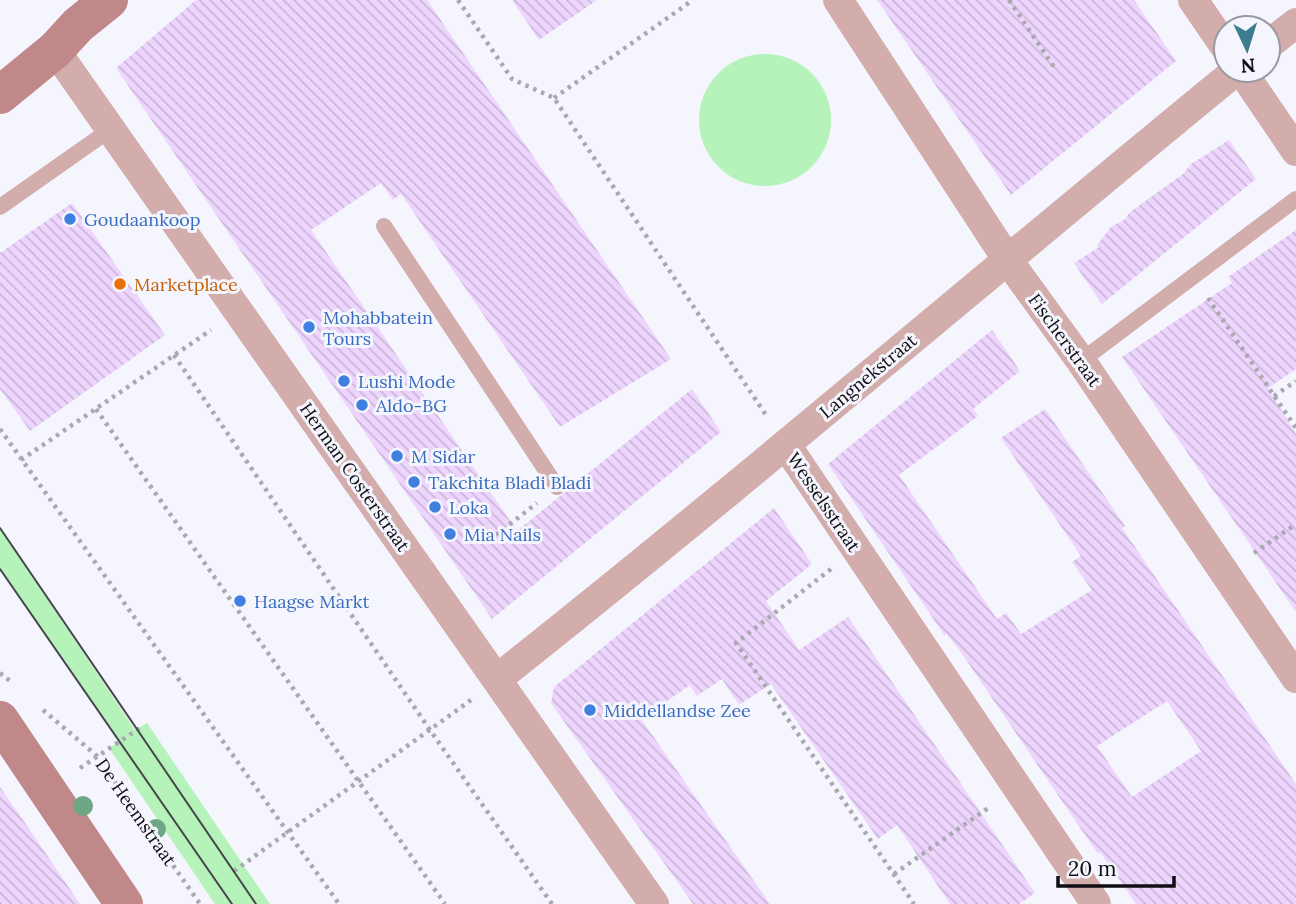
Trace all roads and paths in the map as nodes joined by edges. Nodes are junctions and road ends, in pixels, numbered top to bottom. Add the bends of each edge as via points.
1 (109, 0) edge
2 (458, 0) edge
3 (693, 0) edge
4 (838, 0) edge
5 (1009, 0) edge
6 (1193, 0) edge
7 (1296, 23) edge
8 (1212, 28) edge
9 (1282, 34) edge
10 (55, 50) junction
11 (1056, 70) dead end
12 (1222, 84) edge
13 (1249, 84) edge
14 (0, 95) edge
15 (554, 99) junction
16 (111, 130) junction
17 (1296, 151) edge
18 (1296, 199) edge
19 (0, 207) edge
20 (384, 226) dead end
21 (1007, 259) junction
22 (1193, 276) junction
23 (237, 309) junction
24 (174, 355) junction
25 (1081, 361) junction
26 (1296, 381) edge
27 (1274, 396) junction
28 (96, 409) junction
29 (1296, 428) edge
30 (0, 429) edge
31 (786, 445) junction
32 (21, 460) junction
33 (557, 487) dead end
34 (539, 501) dead end
35 (1296, 524) edge
36 (496, 535) dead end
37 (857, 550) junction
38 (1225, 573) junction
39 (0, 673) edge
40 (1296, 678) edge
41 (497, 679) junction
42 (37, 704) dead end
43 (7, 714) edge
44 (143, 726) dead end
45 (430, 730) junction
46 (97, 756) junction
47 (358, 782) junction
48 (1018, 788) junction
49 (47, 790) junction
50 (289, 832) junction
51 (234, 872) dead end
52 (894, 874) junction
53 (124, 904) edge
54 (200, 904) edge
55 (339, 904) edge
56 (445, 904) edge
57 (552, 904) edge
58 (654, 904) edge
59 (914, 904) edge
60 (1096, 904) edge

1 - 10 street
2 - 15 path via 512,79
3 - 15 path
4 - 21 street, Fischerstraat
5 - 11 path
6 - 8 street
7 - 9 street
10 - 14 street
10 - 16 street, Herman Costerstraat
12 - 21 street, Langnekstraat
13 - 17 street
15 - 31 path, Wesselsstraat
16 - 19 lane
16 - 23 street, Herman Costerstraat
18 - 22 lane
20 - 33 lane
21 - 25 street, Fischerstraat
21 - 31 street, Langnekstraat
22 - 25 lane
22 - 27 path
23 - 24 path
23 - 41 street, Herman Costerstraat
24 - 28 path
24 - 45 path
25 - 38 street, Fischerstraat
26 - 27 path
27 - 29 path
28 - 32 path
28 - 47 path
30 - 32 path
31 - 37 street, Wesselsstraat
31 - 41 street, Langnekstraat
32 - 50 path
34 - 36 path
35 - 38 path
37 - 48 street, Wesselsstraat
37 - 52 path via 736,643
38 - 40 street, Fischerstraat
39 - 43 path
41 - 45 path
41 - 58 street, Herman Costerstraat
42 - 46 path, De Heemstraat
43 - 49 street
44 - 46 path
45 - 47 path
45 - 57 path
46 - 49 path
46 - 54 path, De Heemstraat
47 - 50 path
47 - 56 path
48 - 52 path
48 - 60 street, Wesselsstraat
49 - 53 street
50 - 51 path
50 - 55 path
52 - 59 path

